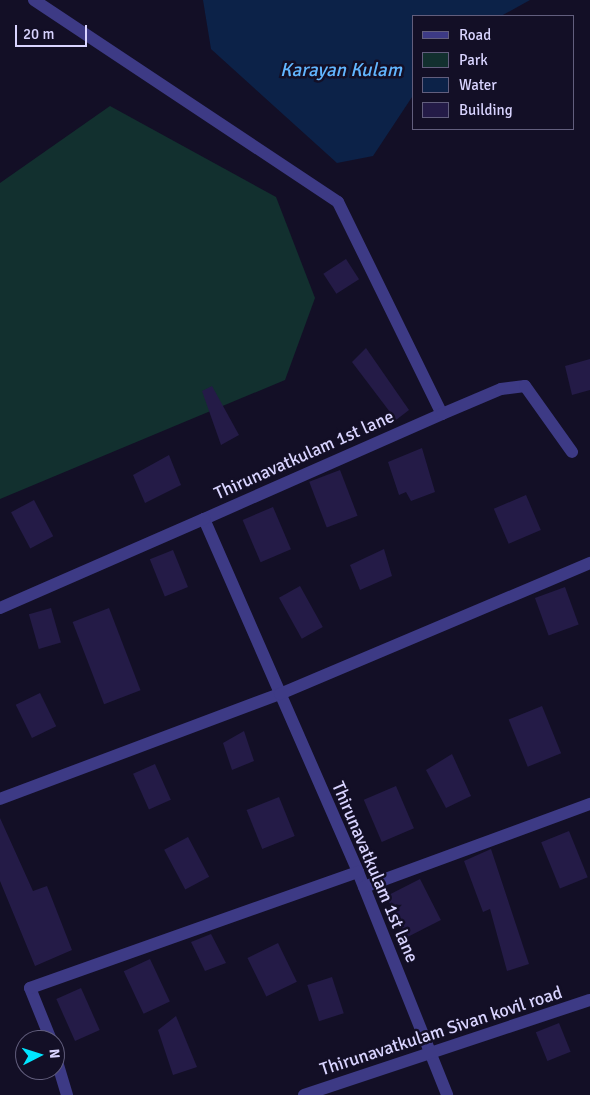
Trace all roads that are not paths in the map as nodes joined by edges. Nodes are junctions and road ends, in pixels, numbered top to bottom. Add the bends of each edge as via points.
1 (34, 0) edge
2 (442, 414) junction
3 (572, 452) dead end
4 (204, 519) junction
5 (590, 563) edge
6 (0, 608) edge
7 (280, 694) junction
8 (0, 799) edge
9 (590, 804) edge
10 (358, 872) junction
11 (364, 887) junction
12 (590, 1000) edge
13 (46, 1030) edge
14 (430, 1050) junction
15 (62, 1080) edge
16 (67, 1095) edge
17 (304, 1095) edge
18 (447, 1095) edge

1 - 2 street via 338,202
2 - 3 street, Thirunavatkulam 1st lane via 502,389 525,386
2 - 4 street, Thirunavatkulam 1st lane
4 - 6 street
4 - 7 street, Thirunavatkulam 1st lane
5 - 7 street
7 - 8 street
7 - 10 street, Thirunavatkulam 1st lane
9 - 11 street
10 - 11 street, Thirunavatkulam 1st lane
10 - 13 street via 30,988
11 - 14 street, Thirunavatkulam 1st lane
12 - 14 street, Thirunavatkulam Sivan kovil road
14 - 17 street, Thirunavatkulam Sivan kovil road
14 - 18 street, Thirunavatkulam 1st lane
15 - 16 street

